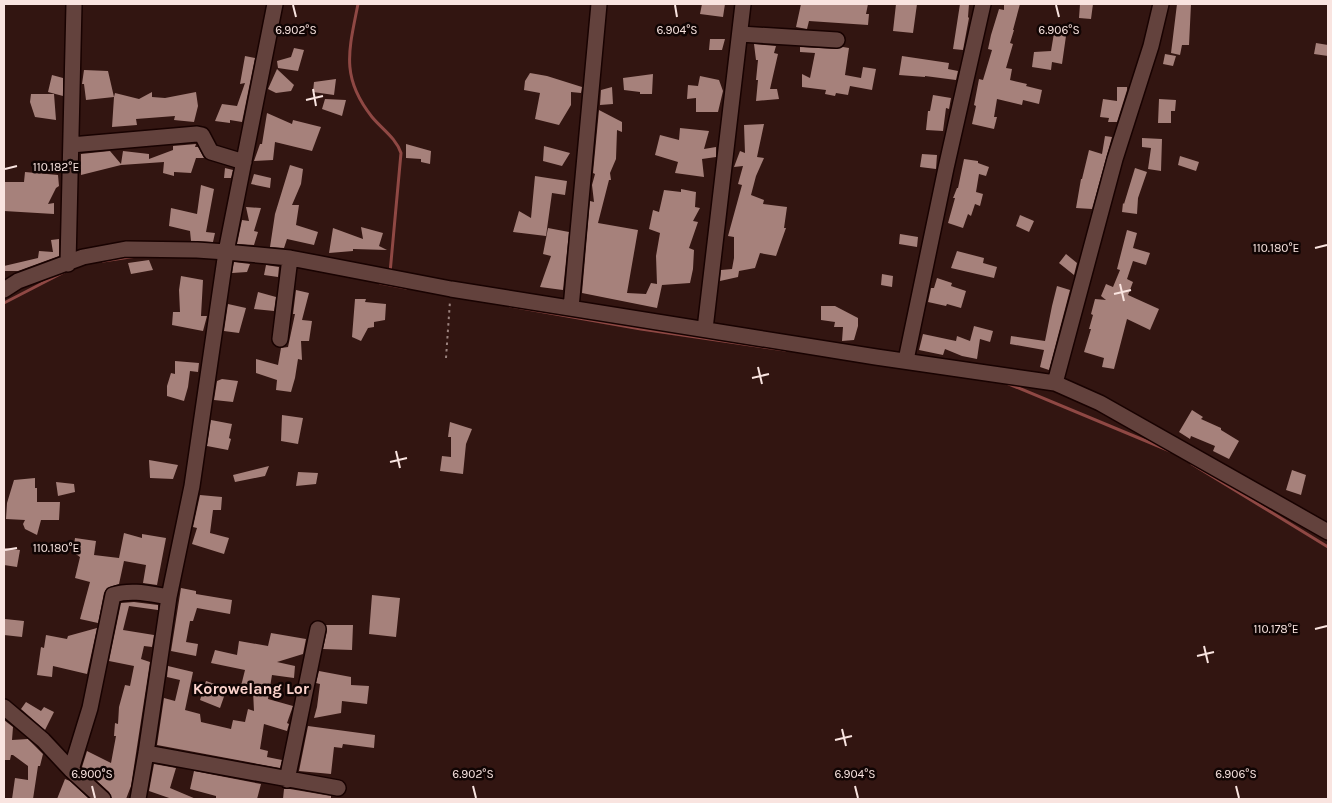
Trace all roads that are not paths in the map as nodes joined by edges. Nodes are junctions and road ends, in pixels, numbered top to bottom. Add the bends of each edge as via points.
1 (74, 4) edge
2 (275, 4) edge
3 (600, 4) edge
4 (743, 4) edge
5 (983, 4) edge
6 (1161, 4) edge
7 (740, 34) junction
8 (838, 40) dead end
9 (71, 145) junction
10 (244, 162) junction
11 (226, 252) junction
12 (290, 262) junction
13 (68, 264) junction
14 (4, 290) edge
15 (571, 308) junction
16 (705, 330) junction
17 (280, 339) dead end
18 (906, 360) junction
19 (1055, 383) junction
20 (1328, 532) edge
21 (169, 597) junction
22 (318, 629) dead end
23 (4, 707) edge
24 (146, 753) junction
25 (71, 770) junction
26 (287, 780) junction
27 (338, 788) dead end
28 (103, 799) edge
29 (138, 799) edge

1 - 9 street
2 - 10 street
3 - 15 street
4 - 7 street
5 - 18 street
6 - 19 street
7 - 8 street
7 - 16 street
9 - 10 street via 197,134 202,135 211,152
9 - 13 street
10 - 11 street
11 - 12 street
11 - 13 street via 126,249 83,257
11 - 21 street via 192,486
12 - 15 street
12 - 17 street
13 - 14 street via 18,281
15 - 16 street
16 - 18 street
18 - 19 street
19 - 20 street via 1100,403
21 - 24 street
21 - 25 street via 125,591 114,595 90,708
22 - 26 street
23 - 25 street via 43,740
24 - 26 street
24 - 29 street
25 - 28 street
26 - 27 street

